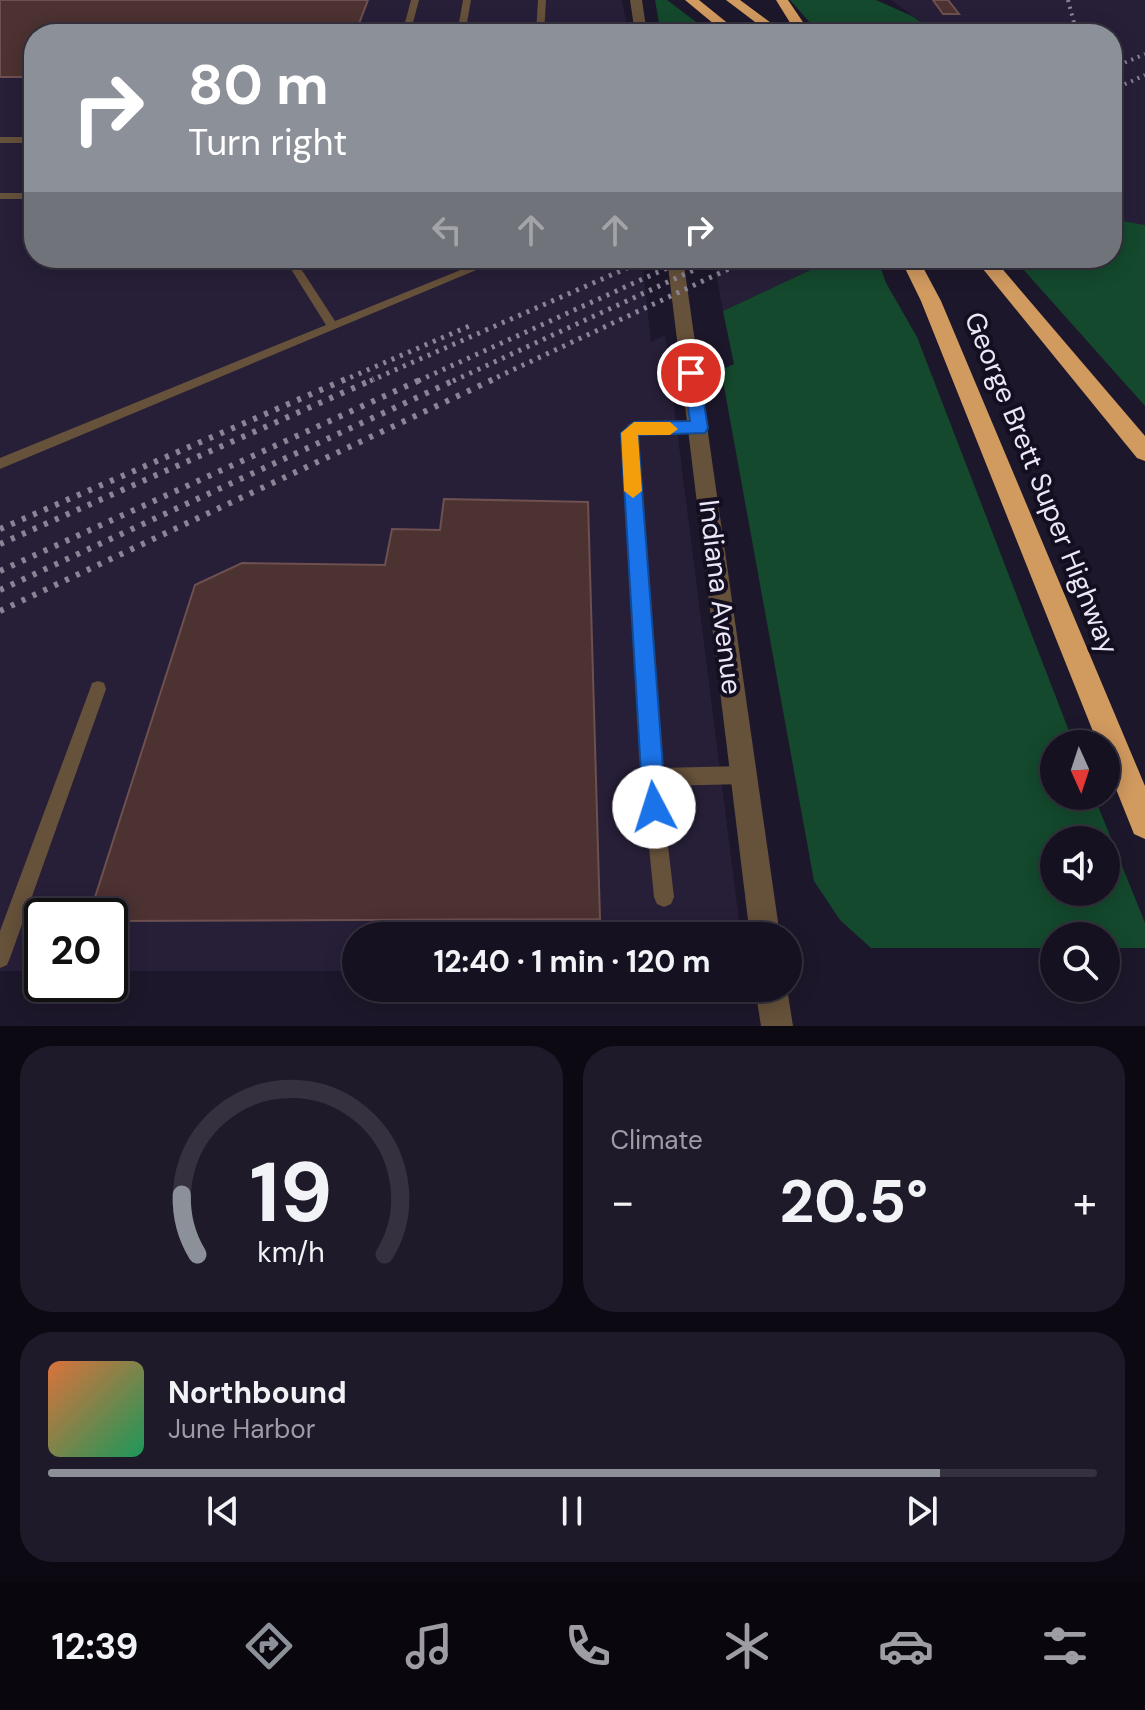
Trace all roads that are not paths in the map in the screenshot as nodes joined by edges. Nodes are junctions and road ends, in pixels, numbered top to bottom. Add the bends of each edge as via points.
1 (415, 0) edge
2 (467, 0) edge
3 (542, 0) edge
4 (636, 0) edge
5 (691, 0) edge
6 (732, 0) edge
7 (782, 0) edge
8 (409, 24) edge
9 (463, 24) edge
10 (541, 24) edge
11 (640, 24) edge
12 (721, 24) edge
13 (765, 24) edge
14 (798, 24) edge
15 (0, 140) edge
16 (24, 140) edge
17 (0, 196) edge
18 (24, 196) edge
19 (295, 268) edge
20 (476, 268) edge
21 (676, 268) edge
22 (914, 268) edge
23 (992, 268) edge
24 (333, 327) junction
25 (699, 428) junction
26 (1145, 452) edge
27 (0, 464) edge
28 (98, 689) dead end
29 (745, 775) junction
30 (651, 777) junction
31 (1141, 815) edge
32 (664, 897) dead end
33 (763, 922) edge
34 (0, 958) edge
35 (773, 1002) edge
36 (777, 1026) edge

1 - 8 lane
2 - 9 lane
3 - 10 lane
4 - 11 street
5 - 12 highway
6 - 13 highway
7 - 14 highway
15 - 16 lane
17 - 18 lane
19 - 24 lane
20 - 24 lane
21 - 25 street, Indiana Avenue
22 - 31 highway, George Brett Super Highway
23 - 26 highway, George Brett Super Highway
24 - 27 lane
25 - 29 street, Indiana Avenue
25 - 30 lane via 634,428 629,433
28 - 34 lane
29 - 30 lane
29 - 33 street, Indiana Avenue
30 - 32 lane
35 - 36 street

